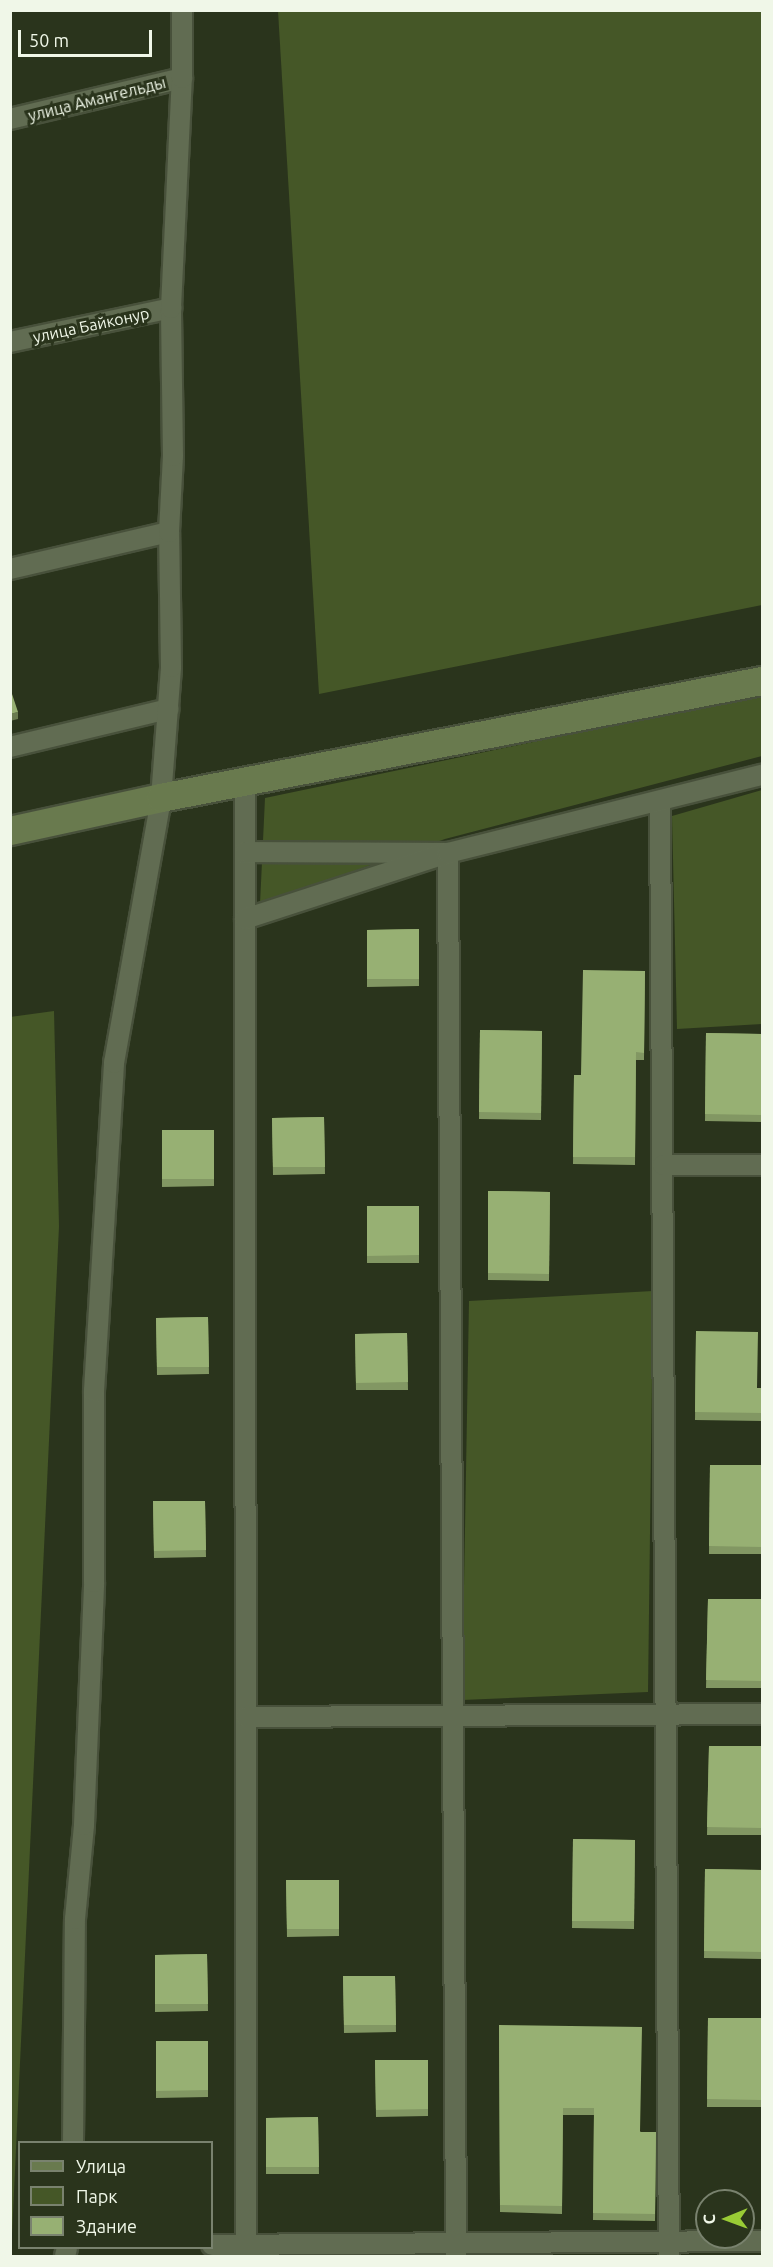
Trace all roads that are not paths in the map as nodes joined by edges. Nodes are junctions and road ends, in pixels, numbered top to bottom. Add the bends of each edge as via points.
1 (182, 10) edge
2 (182, 78) junction
3 (10, 119) edge
4 (171, 308) junction
5 (10, 342) edge
6 (169, 532) junction
7 (10, 569) edge
8 (762, 681) edge
9 (168, 709) junction
10 (10, 747) edge
11 (762, 775) edge
12 (245, 782) junction
13 (161, 798) junction
14 (660, 801) junction
15 (10, 831) edge
16 (245, 852) junction
17 (448, 853) junction
18 (245, 919) junction
19 (762, 1165) edge
20 (663, 1166) junction
21 (762, 1714) edge
22 (666, 1715) junction
23 (453, 1716) junction
24 (246, 1718) junction
25 (73, 2141) edge
26 (762, 2241) edge
27 (213, 2245) edge
28 (669, 2249) edge
29 (456, 2250) edge
30 (246, 2251) edge

1 - 2 street
2 - 3 street, улица Амангельды
2 - 4 street
4 - 5 street, улица Байконур
4 - 6 street via 173,456
6 - 7 street
6 - 9 street
8 - 12 main road
9 - 10 street
9 - 13 street
11 - 14 street
12 - 13 main road
12 - 16 street
13 - 15 main road
13 - 25 street via 114,1063 94,1391 94,1582 84,1825 75,1919
14 - 17 street
14 - 20 street
16 - 17 street
16 - 18 street
17 - 18 street
17 - 23 street
18 - 24 street
19 - 20 street
20 - 22 street
21 - 22 street
22 - 23 street
22 - 28 street
23 - 24 street
23 - 29 street
24 - 30 street
26 - 28 street
27 - 30 street
28 - 29 street
29 - 30 street

